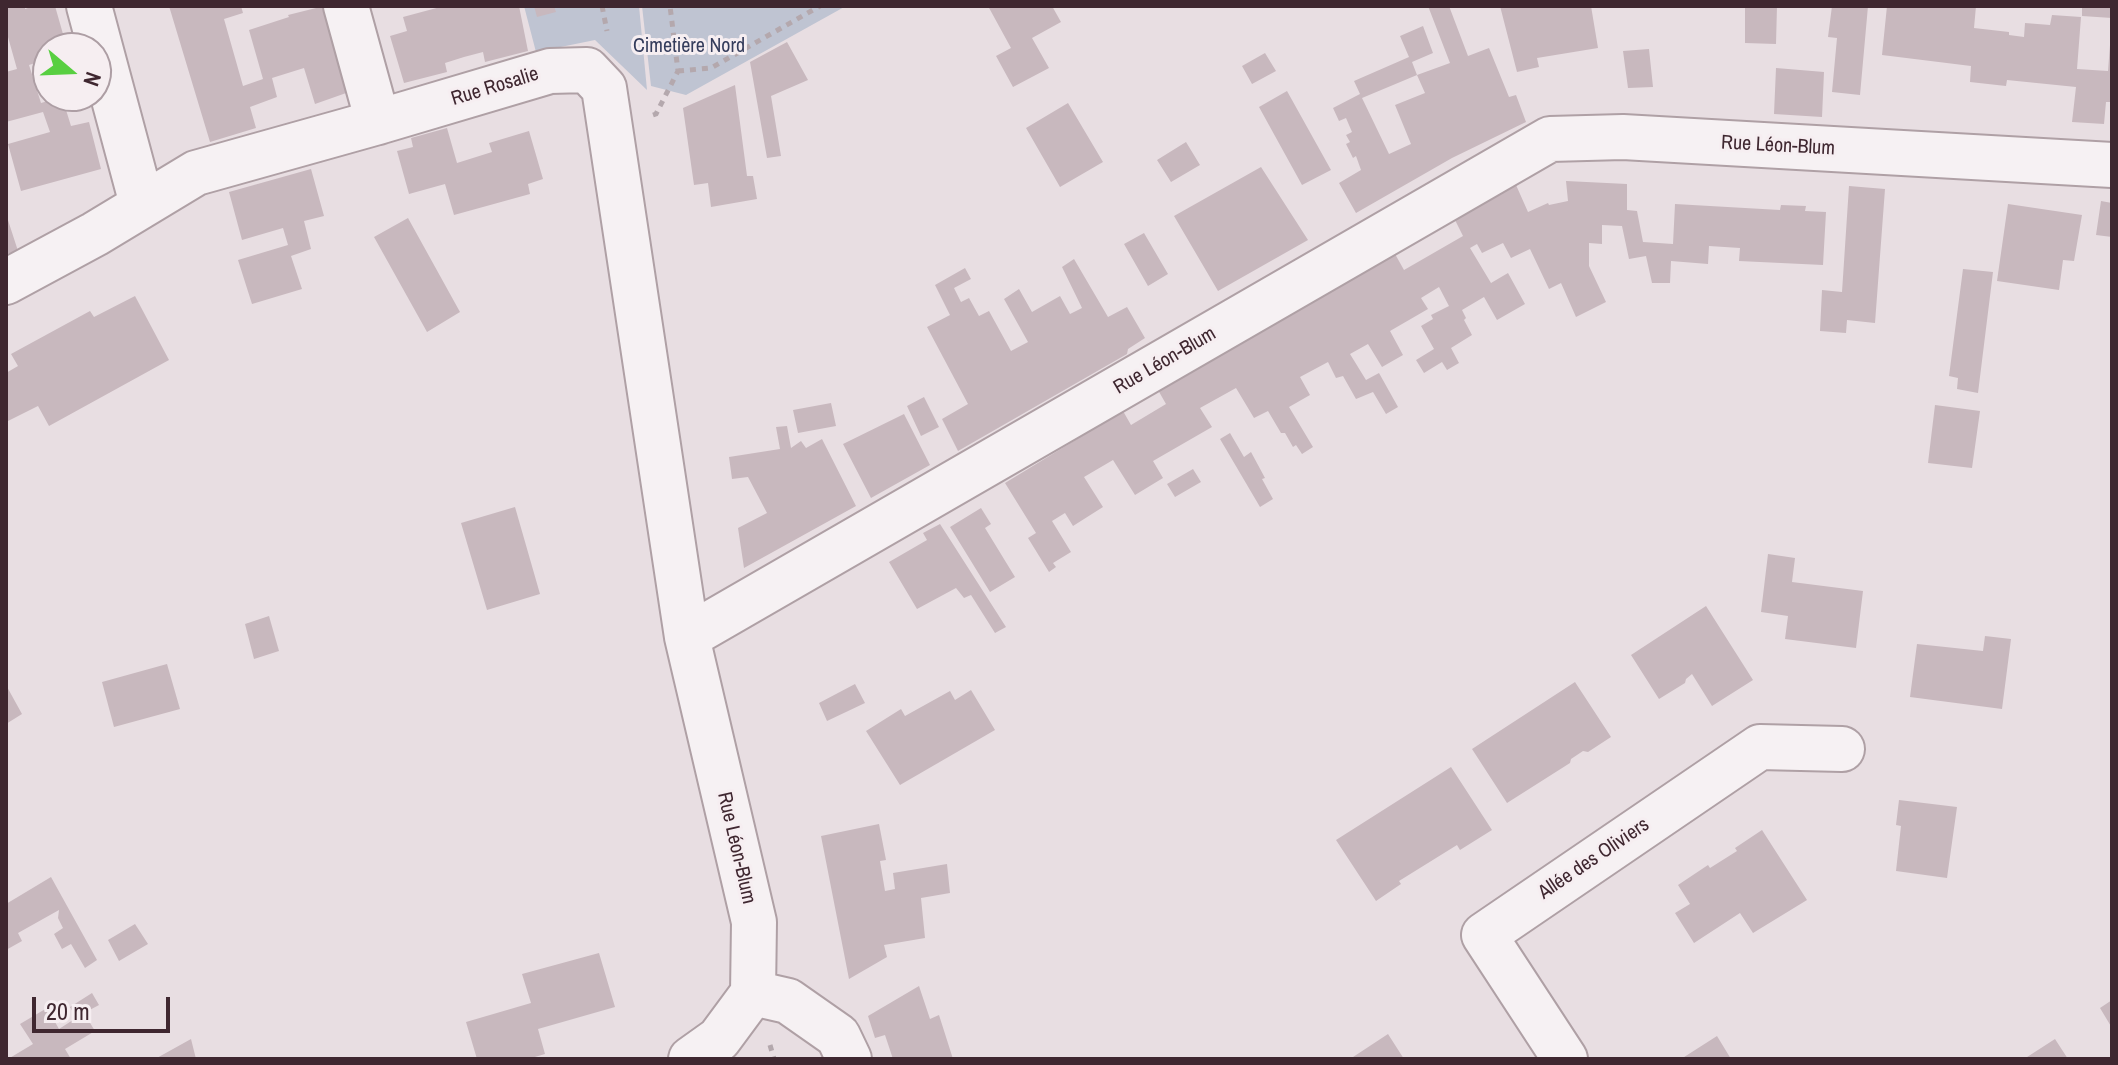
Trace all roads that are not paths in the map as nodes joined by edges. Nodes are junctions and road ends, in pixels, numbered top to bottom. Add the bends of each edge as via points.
1 (89, 6) edge
2 (346, 6) edge
3 (378, 122) junction
4 (2112, 165) edge
5 (142, 204) junction
6 (6, 282) edge
7 (687, 637) junction
8 (1842, 749) dead end
9 (753, 993) junction
10 (844, 1048) edge
11 (691, 1059) edge
12 (1565, 1059) edge

1 - 5 street
2 - 3 street
3 - 5 street, Rue Rosalie via 196,173
3 - 7 street, Rue Rosalie via 550,71 587,70 604,88
4 - 7 street, Rue Léon-Blum via 1623,137 1550,139
5 - 6 street, Rue Rosalie
7 - 9 street, Rue Léon-Blum via 754,922
8 - 12 street, Allée des Oliviers via 1760,747 1484,935
9 - 10 street via 788,1001
9 - 11 street via 719,1039

